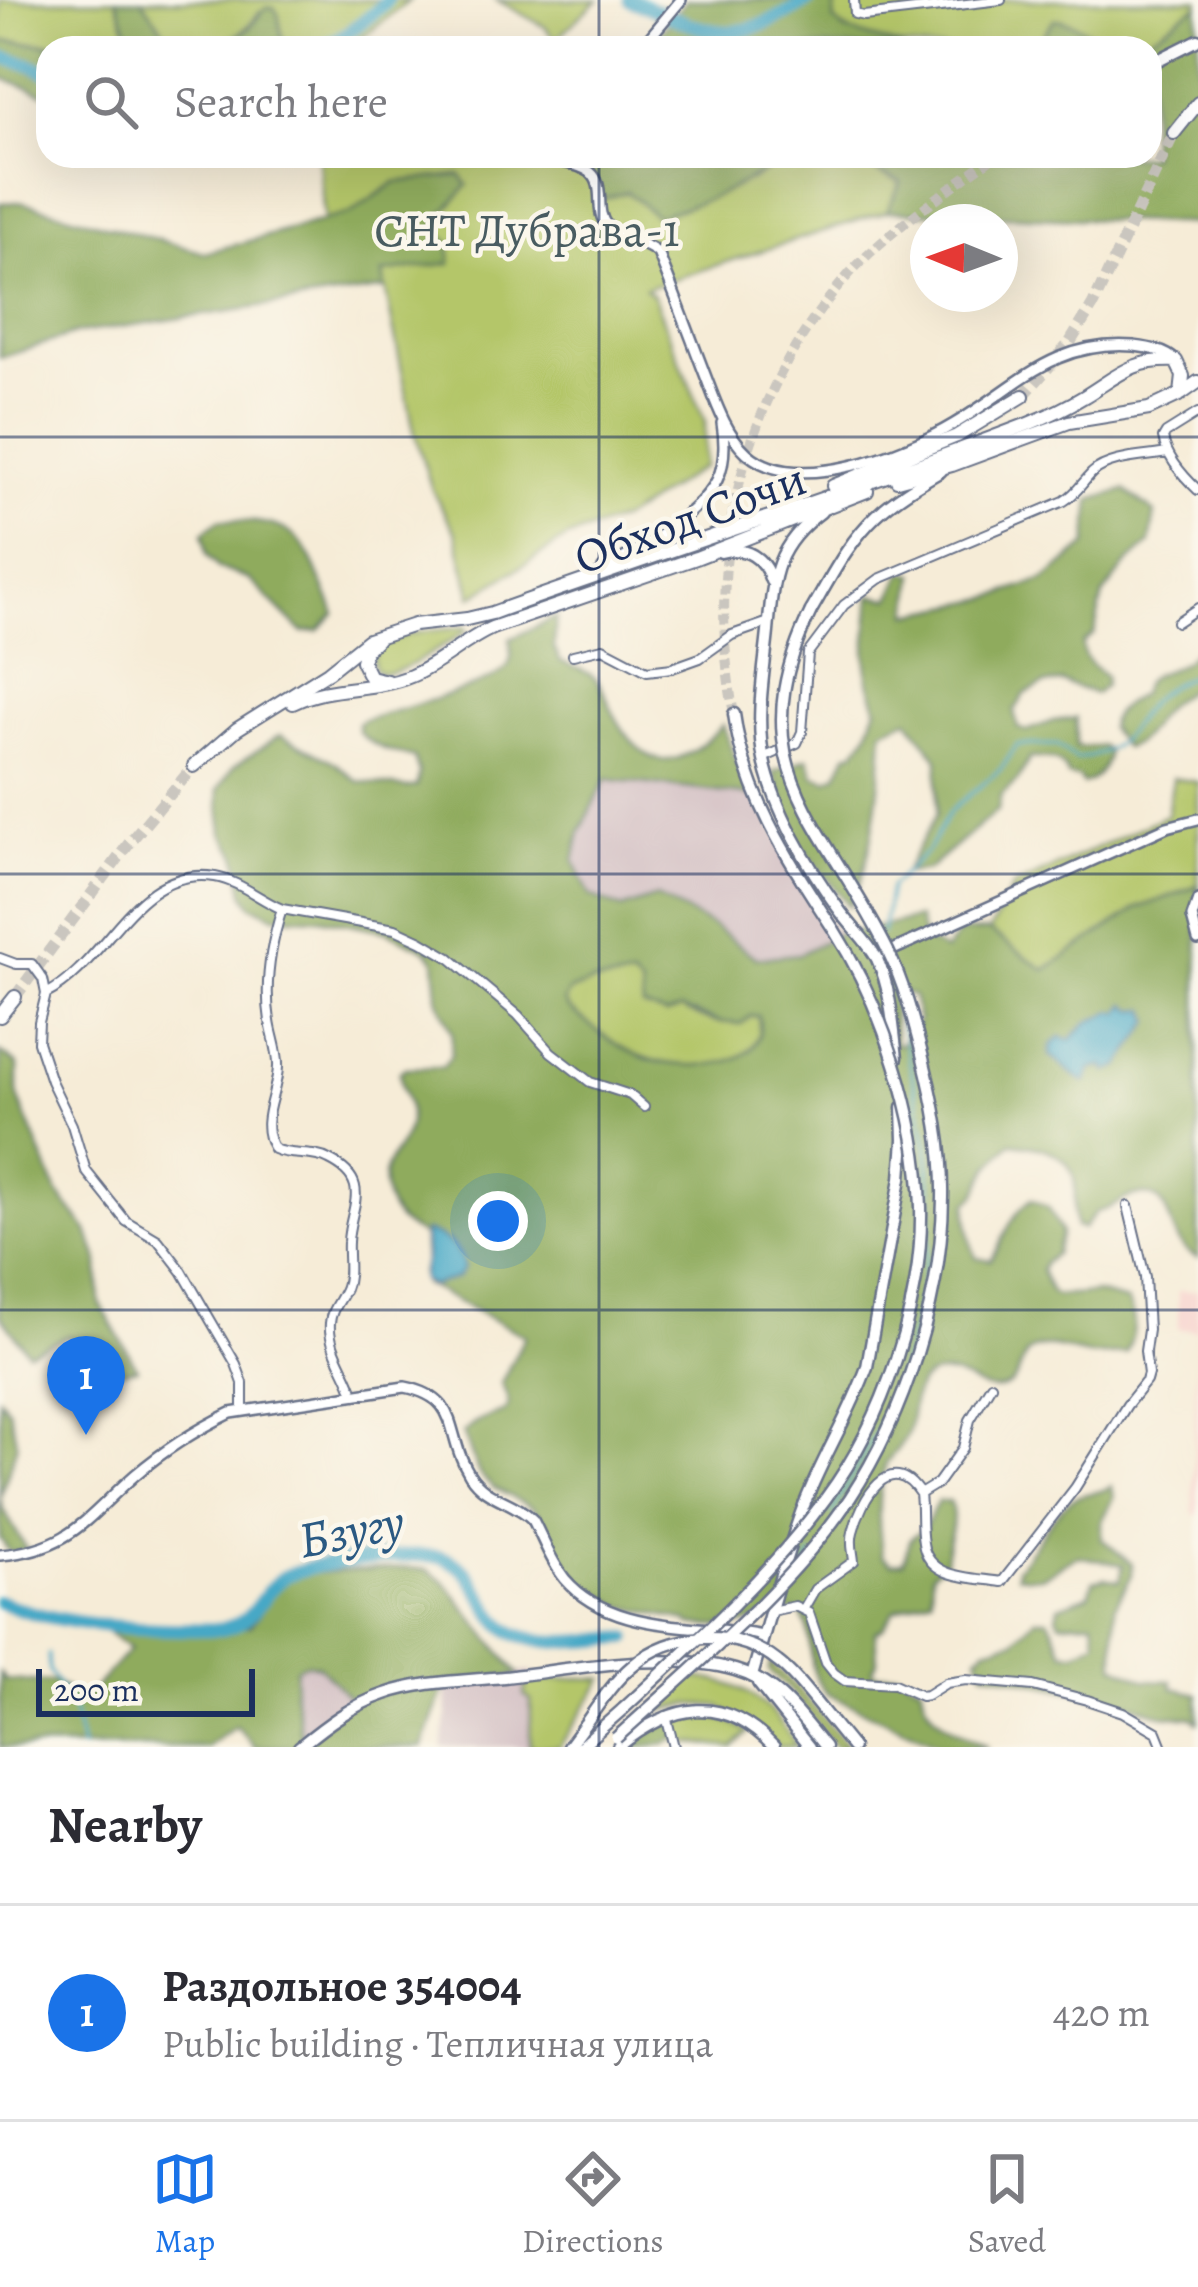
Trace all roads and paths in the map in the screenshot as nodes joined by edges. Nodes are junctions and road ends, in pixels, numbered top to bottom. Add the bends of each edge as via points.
1 (681, 0) edge
2 (854, 0) edge
3 (1001, 0) edge
4 (647, 36) edge
5 (1198, 40) edge
6 (1162, 58) edge
7 (1198, 104) edge
8 (1174, 133) tunnel mouth
9 (577, 168) edge
10 (1176, 361) junction
11 (1198, 382) edge
12 (1181, 394) junction
13 (1023, 396) tunnel mouth
14 (720, 412) junction
15 (1198, 413) edge
16 (1168, 453) junction
17 (952, 465) junction
18 (1198, 490) edge
19 (840, 502) junction
20 (738, 526) junction
21 (696, 558) junction
22 (772, 584) junction
23 (569, 586) junction
24 (1198, 608) edge
25 (769, 622) junction
26 (1177, 622) dead end
27 (383, 634) junction
28 (573, 655) dead end
29 (393, 681) junction
30 (734, 714) tunnel mouth
31 (219, 745) junction
32 (764, 758) junction
33 (194, 766) tunnel mouth
34 (1198, 819) edge
35 (1198, 900) edge
36 (282, 909) junction
37 (1198, 940) edge
38 (0, 958) edge
39 (876, 958) junction
40 (46, 994) junction
41 (14, 997) tunnel mouth
42 (0, 1016) edge
43 (644, 1107) dead end
44 (1128, 1206) dead end
45 (992, 1385) dead end
46 (354, 1394) junction
47 (243, 1410) junction
48 (920, 1494) junction
49 (0, 1555) edge
50 (804, 1609) junction
51 (771, 1611) junction
52 (763, 1636) junction
53 (752, 1676) junction
54 (666, 1716) junction
55 (614, 1744) edge
56 (299, 1747) edge
57 (568, 1747) edge
58 (580, 1747) edge
59 (674, 1747) edge
60 (774, 1747) edge
61 (809, 1747) edge
62 (825, 1747) edge
63 (852, 1747) edge
64 (1163, 1747) edge

1 - 4 street
2 - 3 street via 855,14 864,16
5 - 6 main road
7 - 8 highway
9 - 14 street via 597,181 608,226 658,253
10 - 12 highway
10 - 14 street via 1130,346 1062,355 928,438 819,472 755,459
10 - 20 highway via 1142,362 1035,422
11 - 12 highway, Обход Сочи
12 - 17 highway, Обход Сочи via 1134,413 1069,422
13 - 20 highway via 923,452
14 - 23 street via 724,457 710,492 634,554
15 - 16 street via 1166,433
16 - 18 street
16 - 32 street via 1106,465 1064,501 874,582 810,648 797,743
17 - 19 highway, Обход Сочи
17 - 55 main road, bridge via 901,495 854,540 796,640 781,708 795,787 891,957 930,1088 943,1195 928,1306 902,1396 849,1499 750,1613
19 - 21 highway, Обход Сочи
19 - 22 main road via 789,540
20 - 23 highway, Обход Сочи
21 - 22 main road via 751,553
21 - 29 highway, Обход Сочи via 492,628
22 - 25 main road
23 - 27 highway, Обход Сочи via 480,616
24 - 26 street
25 - 28 street via 672,668 647,670 603,649
25 - 32 main road
27 - 29 highway via 362,662 370,677
27 - 31 highway, Обход Сочи
29 - 31 highway, Обход Сочи via 315,694
30 - 58 main road, bridge via 763,812 863,979 902,1091 921,1204 913,1288 870,1425 826,1498 680,1657
31 - 33 highway, Обход Сочи
32 - 39 main road via 809,861
34 - 39 street
35 - 37 street
36 - 40 street via 220,878 163,884 75,976
36 - 43 street via 421,941 451,958 590,1082
36 - 46 street via 269,975 278,1063 267,1135 284,1153 332,1161 354,1184 348,1278 330,1324
38 - 40 street via 32,964
39 - 51 main road via 902,1103 901,1178 867,1367 800,1515
40 - 47 street via 38,1042 86,1171 126,1222 158,1240 191,1285 241,1376
41 - 42 highway
44 - 48 street via 1145,1277 1146,1381 1075,1488 1002,1582 934,1567 922,1541
45 - 48 street via 963,1448
46 - 47 street
46 - 52 street via 404,1387 436,1397 467,1472 527,1513 557,1568 590,1600 656,1622
47 - 49 street via 146,1466 62,1540
48 - 50 street via 906,1478 880,1480 854,1529 854,1561 815,1589
50 - 51 street
50 - 64 street via 826,1663 845,1681 894,1684 920,1696 966,1680 1033,1686 1123,1712 1157,1732
51 - 52 main road
52 - 53 main road
53 - 56 main road via 618,1664 411,1688 355,1706
53 - 61 main road
53 - 62 main road via 790,1703
54 - 55 main road
54 - 59 street
54 - 60 main road via 721,1712
57 - 63 main road, bridge via 639,1660 700,1637 762,1651 792,1674

